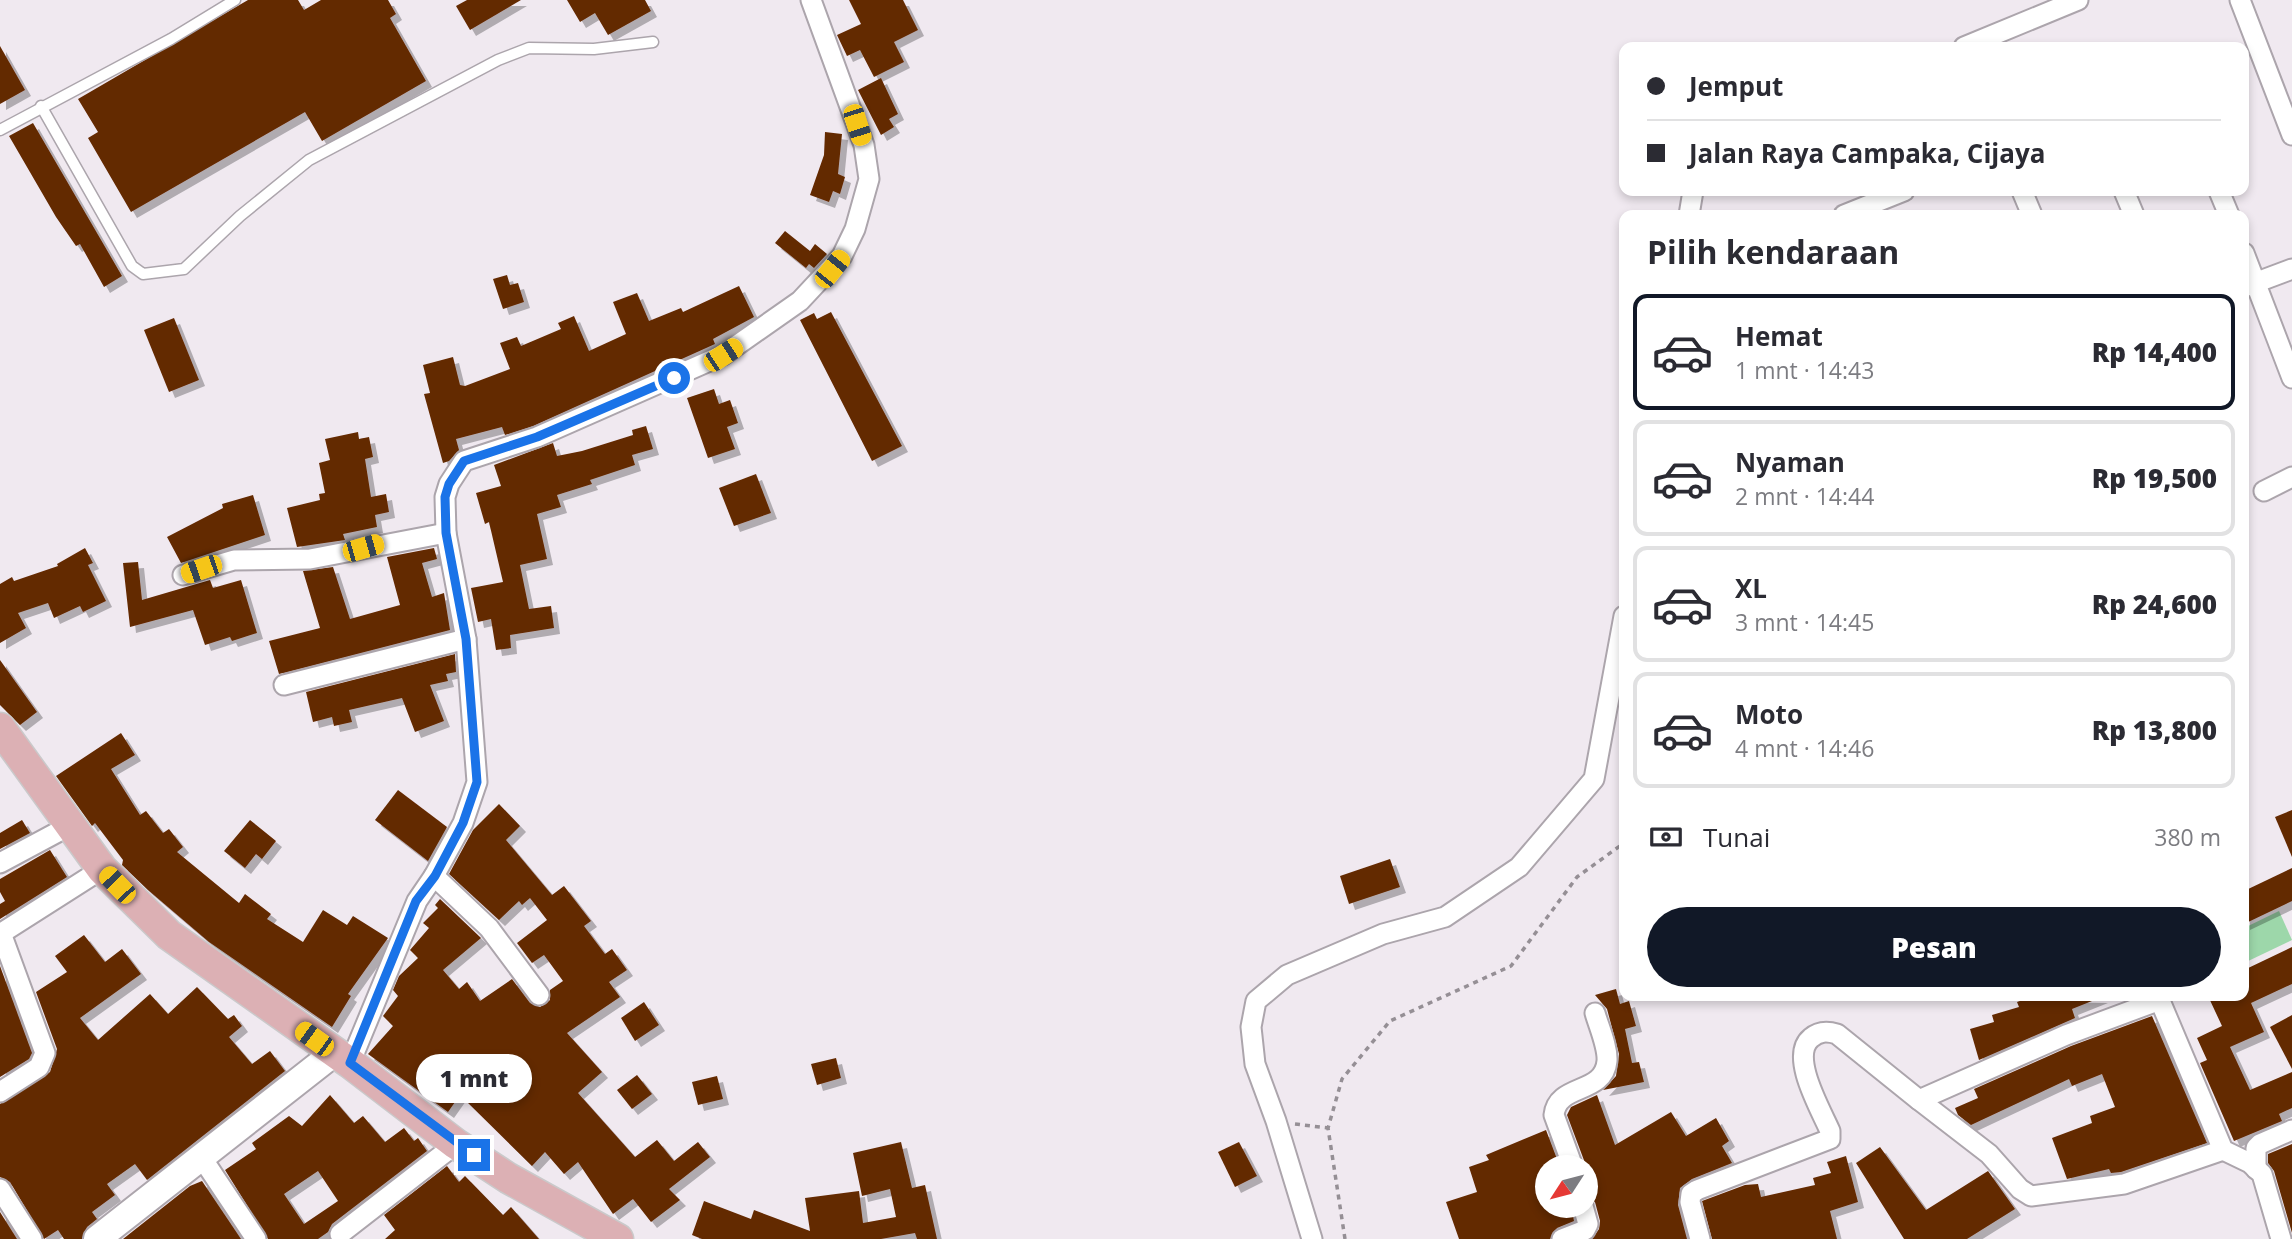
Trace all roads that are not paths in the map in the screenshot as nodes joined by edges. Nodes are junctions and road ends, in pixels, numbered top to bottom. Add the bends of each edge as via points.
1 (234, 0) edge
2 (811, 0) edge
3 (2078, 0) edge
4 (2239, 0) edge
5 (653, 42) dead end
6 (1976, 42) edge
7 (2249, 42) edge
8 (2251, 51) edge
9 (41, 106) junction
10 (0, 130) edge
11 (2292, 135) edge
12 (1892, 196) edge
13 (1856, 210) edge
14 (2292, 269) edge
15 (2249, 285) edge
16 (2292, 378) edge
17 (2292, 477) edge
18 (2264, 491) dead end
19 (446, 533) junction
20 (183, 575) dead end
21 (466, 639) junction
22 (1619, 643) edge
23 (284, 685) dead end
24 (2, 734) edge
25 (68, 826) junction
26 (0, 863) edge
27 (102, 869) junction
28 (435, 876) junction
29 (1, 933) edge
30 (539, 995) dead end
31 (2151, 1001) edge
32 (2160, 1001) edge
33 (1595, 1013) dead end
34 (342, 1058) junction
35 (0, 1092) edge
36 (1919, 1100) junction
37 (2292, 1130) edge
38 (456, 1144) junction
39 (2223, 1150) junction
40 (1569, 1155) edge
41 (202, 1158) junction
42 (2256, 1168) junction
43 (0, 1189) edge
44 (1586, 1218) edge
45 (2284, 1230) edge
46 (340, 1234) dead end
47 (32, 1239) edge
48 (97, 1239) edge
49 (256, 1239) edge
50 (618, 1239) edge
51 (1312, 1239) edge
52 (1562, 1239) edge
53 (1700, 1239) edge

1 - 9 lane via 171,39
2 - 19 street via 860,135 869,179 842,256 800,301 723,355 537,437 464,461 445,497
3 - 6 street
4 - 7 street
5 - 9 lane via 594,49 529,48 498,60 309,159 210,242 184,270 173,273 143,274 132,266
8 - 11 street
9 - 10 lane
12 - 13 street
14 - 15 street
15 - 16 street
17 - 18 street
19 - 20 street via 310,559 234,560
19 - 21 street
21 - 23 street
21 - 28 street via 477,782 463,823
22 - 51 street via 1594,779 1519,867 1445,917 1383,934 1287,975 1256,1002 1251,1027 1255,1064
24 - 25 main road
25 - 26 street
25 - 27 main road
27 - 29 street
27 - 34 main road via 169,935
28 - 30 street via 489,928
28 - 34 street via 416,901
29 - 35 street via 45,1053 39,1068
31 - 36 street
32 - 39 street
33 - 40 street via 1607,1060 1602,1076 1560,1098 1555,1107
34 - 38 main road
34 - 41 street
36 - 39 street via 1989,1154 2031,1196 2113,1186
36 - 53 street via 1837,1034 1828,1031 1811,1037 1802,1061 1830,1139 1696,1190 1690,1202
37 - 42 street via 2256,1148
38 - 46 street
38 - 50 main road
39 - 42 street
41 - 48 street
41 - 49 street
42 - 45 street
43 - 47 street
44 - 52 street via 1585,1230

